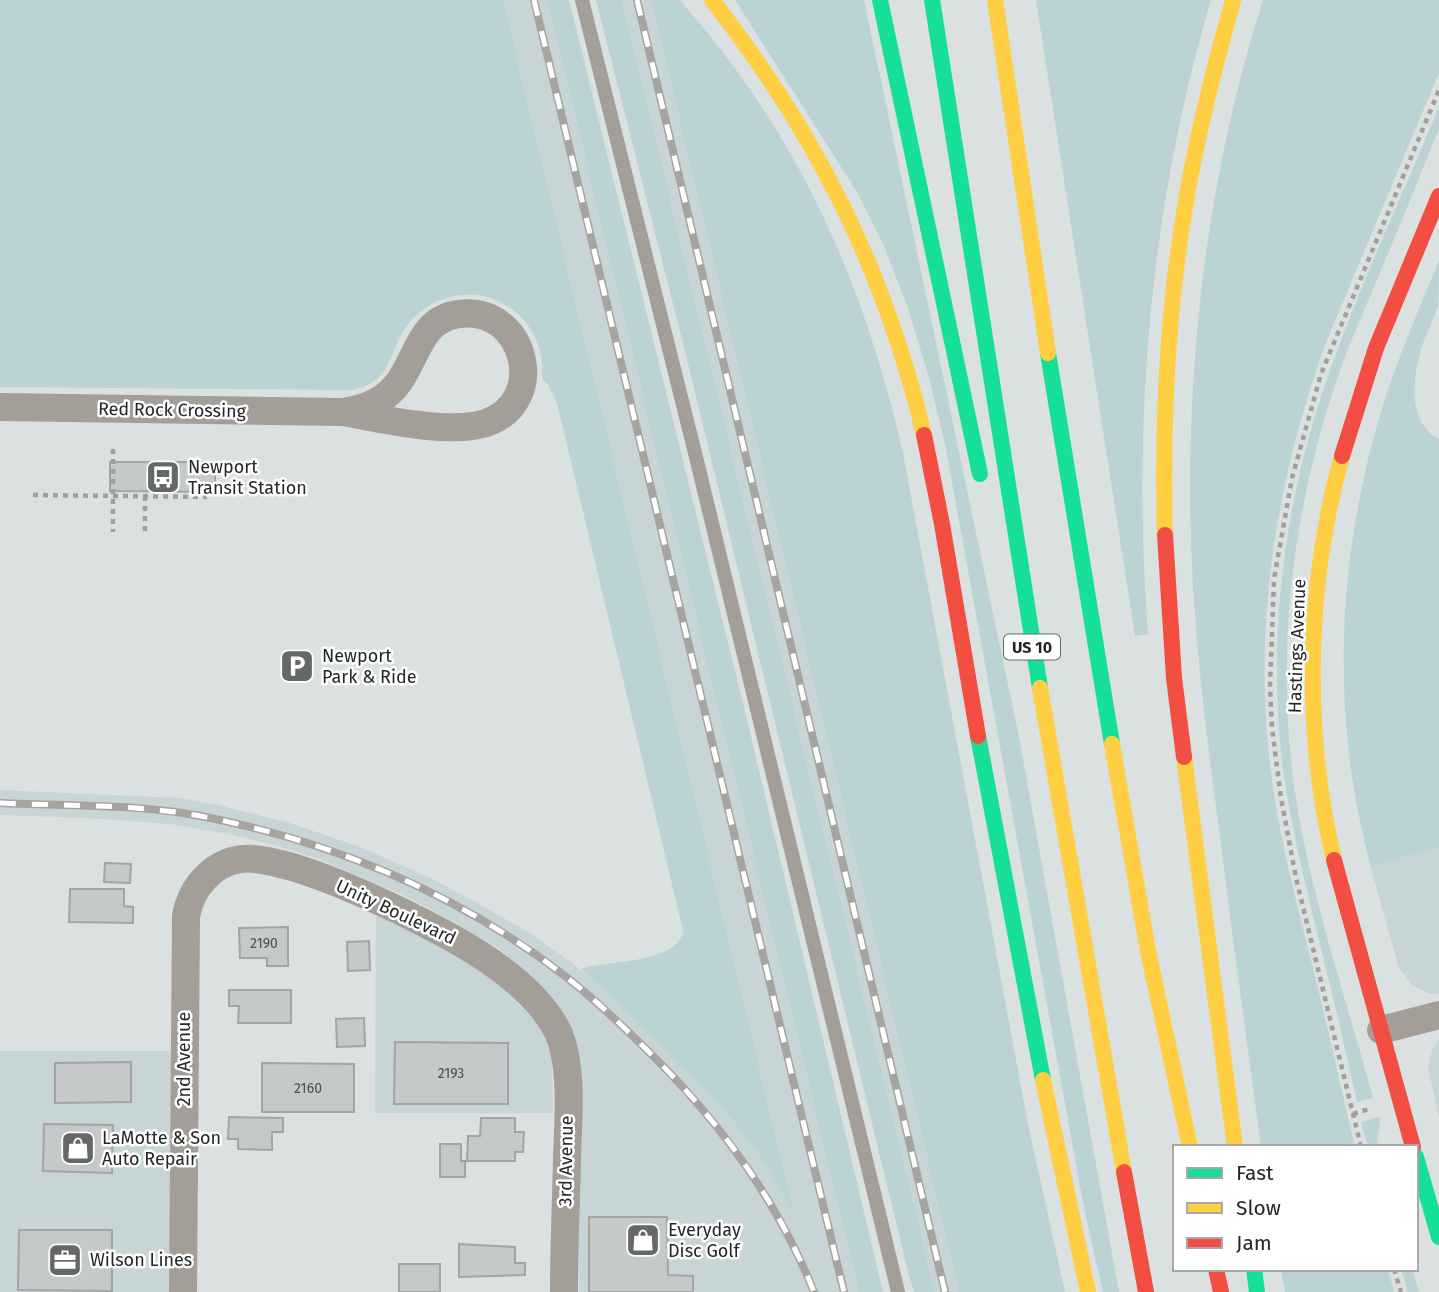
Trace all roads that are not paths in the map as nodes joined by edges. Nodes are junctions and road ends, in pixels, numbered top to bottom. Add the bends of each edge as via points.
1 (582, 0) edge
2 (712, 0) edge
3 (880, 0) edge
4 (932, 0) edge
5 (995, 0) edge
6 (1233, 0) edge
7 (1439, 197) edge
8 (0, 407) edge
9 (343, 412) junction
10 (984, 491) dead end
11 (1012, 611) dead end
12 (1064, 840) junction
13 (207, 875) joint
14 (1439, 1015) edge
15 (557, 1030) joint
16 (1381, 1030) junction
17 (1190, 1145) edge
18 (1235, 1145) edge
19 (1412, 1145) edge
20 (1418, 1164) edge
21 (1439, 1237) edge
22 (1216, 1271) edge
23 (1254, 1271) edge
24 (183, 1292) edge
25 (564, 1292) edge
26 (898, 1292) edge
27 (1088, 1292) edge
28 (1146, 1292) edge
29 (1221, 1292) edge
30 (1257, 1292) edge

1 - 26 lane
2 - 27 main road via 772,81 819,159 868,257 916,402 1034,1044
3 - 10 main road
4 - 12 main road, US 10
5 - 17 main road via 1084,580 1148,951
6 - 18 main road via 1203,116 1180,238 1166,389 1163,514 1174,678
7 - 16 main road, Hastings Avenue via 1379,340 1345,445 1325,534 1314,621 1314,717 1324,804 1343,894
8 - 9 street, Red Rock Crossing
9 - 9 street, Red Rock Crossing via 413,425 485,424 505,411 521,389 521,352 508,331 485,316 450,316 424,334 404,374 384,398
11 - 12 main road
12 - 28 main road, US 10
13 - 15 street, Unity Boulevard via 233,861 259,859 302,870 363,895 485,957 532,996
13 - 24 street, 2nd Avenue via 193,892 185,923
14 - 16 street
15 - 25 street, 3rd Avenue via 568,1093
16 - 19 main road, Hastings Avenue
20 - 21 main road
22 - 29 main road
23 - 30 main road

